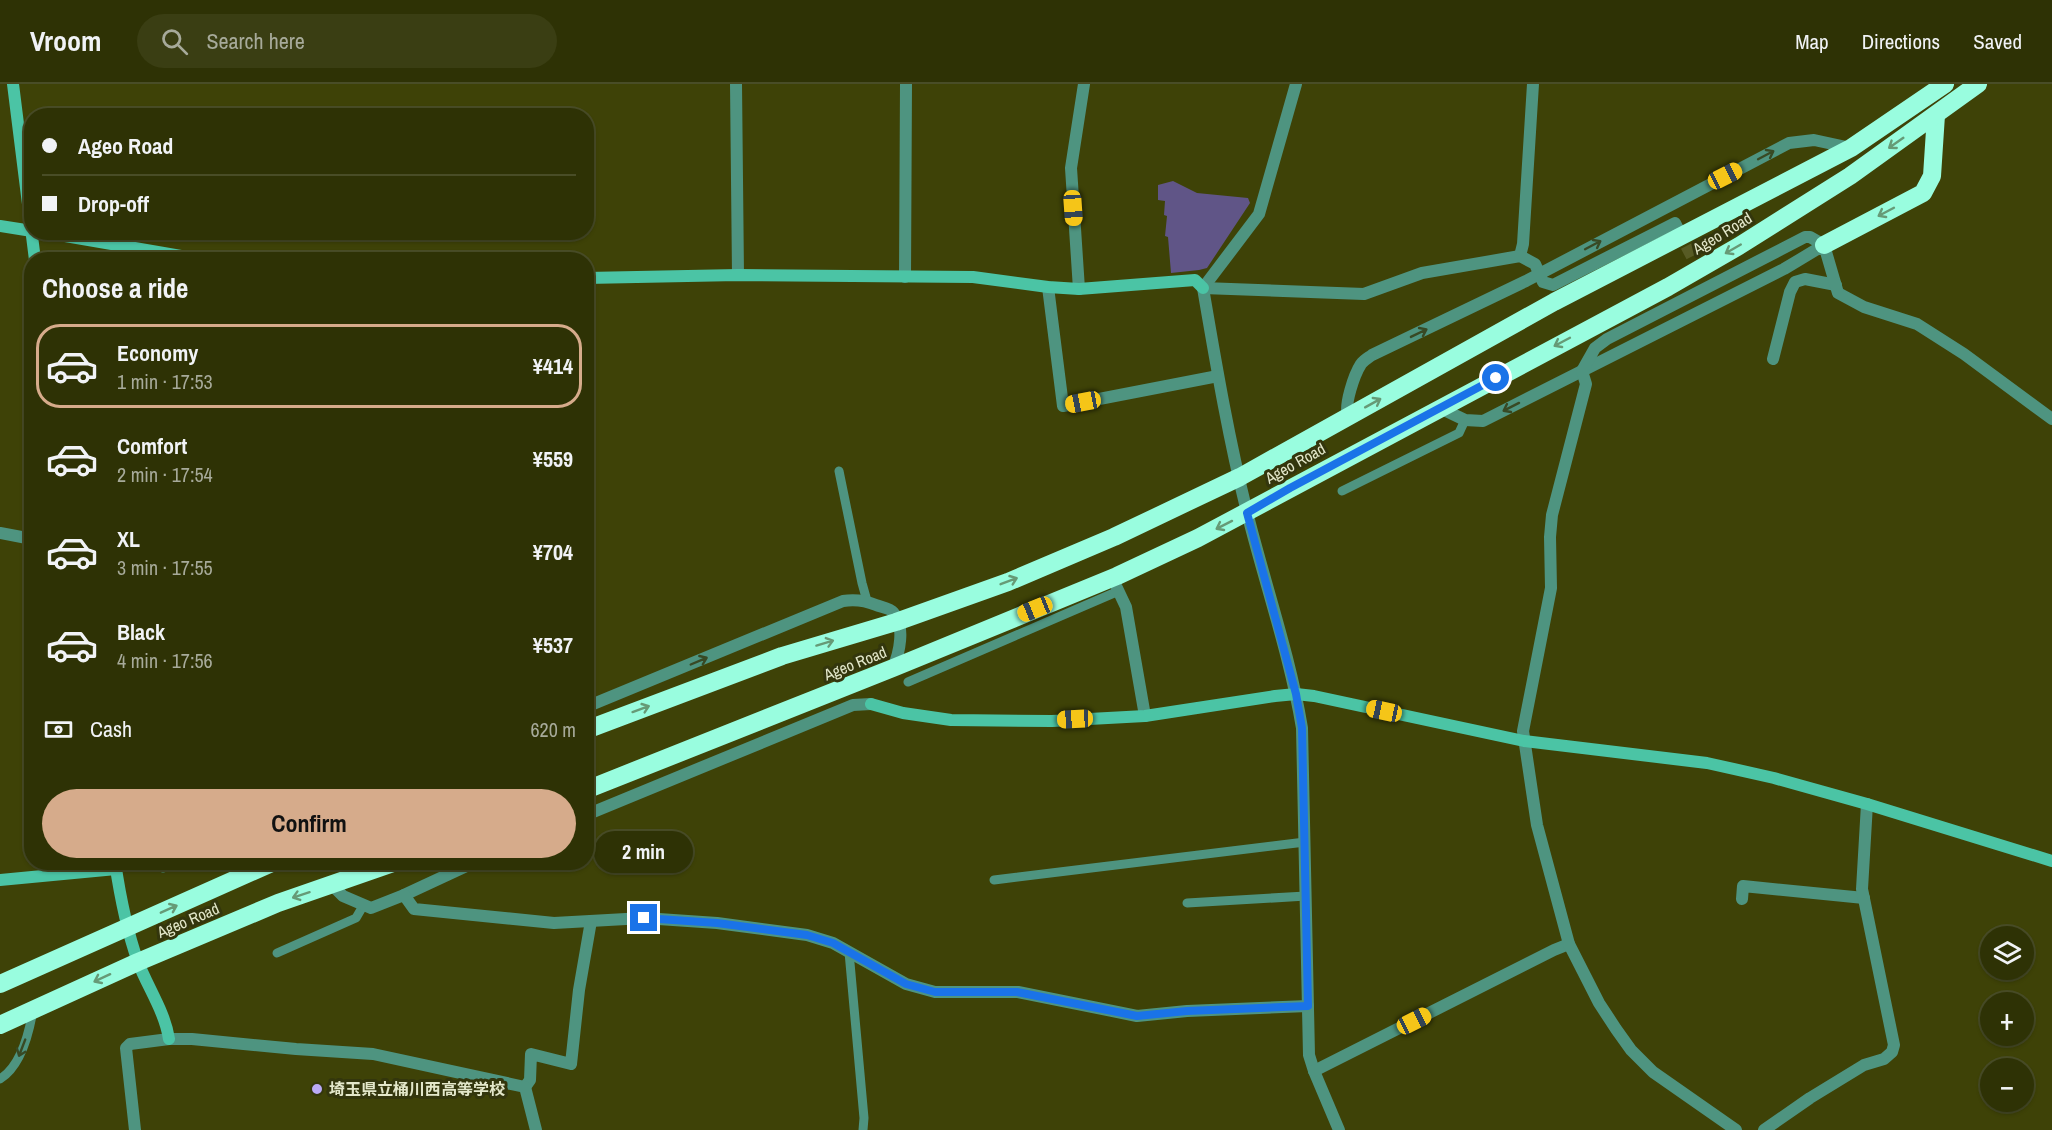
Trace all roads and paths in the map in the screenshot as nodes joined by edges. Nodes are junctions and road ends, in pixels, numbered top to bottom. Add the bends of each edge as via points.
1 (12, 84) edge
2 (736, 84) edge
3 (906, 84) edge
4 (1084, 84) edge
5 (1296, 84) edge
6 (1533, 84) edge
7 (1945, 84) edge
8 (1978, 84) edge
9 (1936, 115) junction
10 (1851, 148) junction
11 (24, 177) edge
12 (0, 226) edge
13 (1678, 229) dead end
14 (24, 230) edge
15 (88, 240) edge
16 (1824, 245) junction
17 (158, 252) edge
18 (1520, 256) junction
19 (1539, 274) junction
20 (738, 275) junction
21 (905, 277) junction
22 (594, 278) edge
23 (1836, 285) junction
24 (1048, 287) junction
25 (1203, 288) junction
26 (1079, 289) junction
27 (1773, 359) dead end
28 (1582, 371) junction
29 (1218, 376) junction
30 (1440, 408) junction
31 (1348, 416) junction
32 (2052, 419) edge
33 (1465, 420) junction
34 (839, 471) dead end
35 (1240, 477) junction
36 (1342, 491) dead end
37 (1247, 513) junction
38 (0, 533) edge
39 (24, 538) edge
40 (1117, 582) junction
41 (867, 601) junction
42 (898, 621) junction
43 (893, 668) junction
44 (908, 682) dead end
45 (1296, 694) junction
46 (594, 704) edge
47 (1145, 716) junction
48 (594, 727) edge
49 (1524, 741) junction
50 (594, 787) edge
51 (1867, 804) junction
52 (594, 812) edge
53 (1305, 842) junction
54 (2052, 861) edge
55 (83, 870) edge
56 (117, 870) edge
57 (256, 870) edge
58 (374, 870) edge
59 (458, 870) edge
60 (0, 880) edge
61 (994, 880) dead end
62 (332, 885) junction
63 (404, 896) junction
64 (1306, 896) junction
65 (1864, 898) junction
66 (1742, 899) dead end
67 (1187, 903) dead end
68 (363, 906) junction
69 (591, 921) junction
70 (128, 928) junction
71 (1569, 944) junction
72 (849, 952) junction
73 (277, 953) dead end
74 (138, 962) junction
75 (0, 984) edge
76 (1308, 1006) junction
77 (33, 1010) junction
78 (0, 1025) edge
79 (169, 1039) junction
80 (1314, 1071) junction
81 (0, 1079) edge
82 (525, 1087) junction
83 (135, 1130) edge
84 (536, 1130) edge
85 (863, 1130) edge
86 (1339, 1130) edge
87 (1736, 1130) edge
88 (1764, 1130) edge

1 - 11 street
2 - 20 street
3 - 21 street
4 - 26 street via 1071,168
5 - 25 street via 1259,214
6 - 18 street
7 - 10 highway, Ageo Road
8 - 9 highway, Ageo Road
9 -> 16 highway via 1932,176 1923,192
9 -> 30 highway, Ageo Road via 1850,176 1739,246
19 -> 10 street via 1789,143 1814,140
31 -> 10 highway, Ageo Road via 1554,302
12 - 14 street
13 - 19 street via 1674,224 1553,285 1543,282
15 - 17 street
16 - 23 street
16 - 28 street
16 - 28 street via 1805,237 1705,282 1607,339 1595,348
18 - 19 street via 1535,264
18 - 25 street via 1422,273 1364,294
31 -> 19 street via 1347,404 1356,373 1366,359
20 - 21 street
20 - 22 street
21 - 24 street via 973,277
23 - 27 street via 1804,279 1795,282
23 - 32 street via 1838,293 1864,307 1917,324
24 - 26 street
24 - 29 street via 1063,406
25 - 26 street via 1195,280
25 - 29 street
28 -> 33 street via 1483,421
28 - 49 street via 1586,384 1552,515 1551,588
29 - 35 street
30 - 33 street
30 - 37 highway, Ageo Road
31 - 35 highway, Ageo Road
33 - 36 lane via 1459,433
34 - 41 lane
35 - 37 street
42 -> 35 highway, Ageo Road via 1104,542
37 -> 40 highway, Ageo Road
37 - 45 street
38 - 39 street
40 - 43 highway, Ageo Road
40 - 44 lane via 1114,593
40 - 47 street via 1126,607
41 - 42 street via 893,611
46 -> 41 street via 843,601
42 - 43 street via 899,653
48 -> 42 highway, Ageo Road via 782,656
43 - 50 highway, Ageo Road
45 - 47 street
45 - 49 street
45 - 53 street via 1302,728
47 - 52 street via 1052,721 951,720 871,704 853,705
49 - 51 street via 1707,763
49 - 71 street via 1537,825
51 - 54 street
51 - 65 street
53 - 61 lane
53 - 64 street
55 - 60 street
56 - 70 street
70 -> 57 highway, Ageo Road
58 - 62 highway, Ageo Road
59 - 63 street
62 - 68 street
62 -> 74 highway, Ageo Road via 278,903
63 - 68 street via 370,908
63 - 69 street via 414,909 554,923
64 - 67 lane
64 - 76 street
65 - 66 street via 1743,886
65 - 88 street via 1894,1046 1892,1052 1864,1065
68 - 73 lane via 356,918
69 - 72 street via 644,918 768,929 807,935
69 - 82 street via 571,1065 531,1054 530,1080
70 - 74 street
70 - 75 highway, Ageo Road
71 - 80 street
71 - 87 street via 1599,1003 1631,1050 1653,1072
72 - 76 street via 906,984 935,992 1017,992 1137,1016
72 - 85 lane
74 -> 77 highway, Ageo Road
74 - 79 street
76 - 80 street
77 - 78 highway, Ageo Road
77 -> 81 lane via 11,1072
79 - 82 street via 373,1054
79 - 83 street via 130,1044 126,1048
80 - 86 street
82 - 84 street

